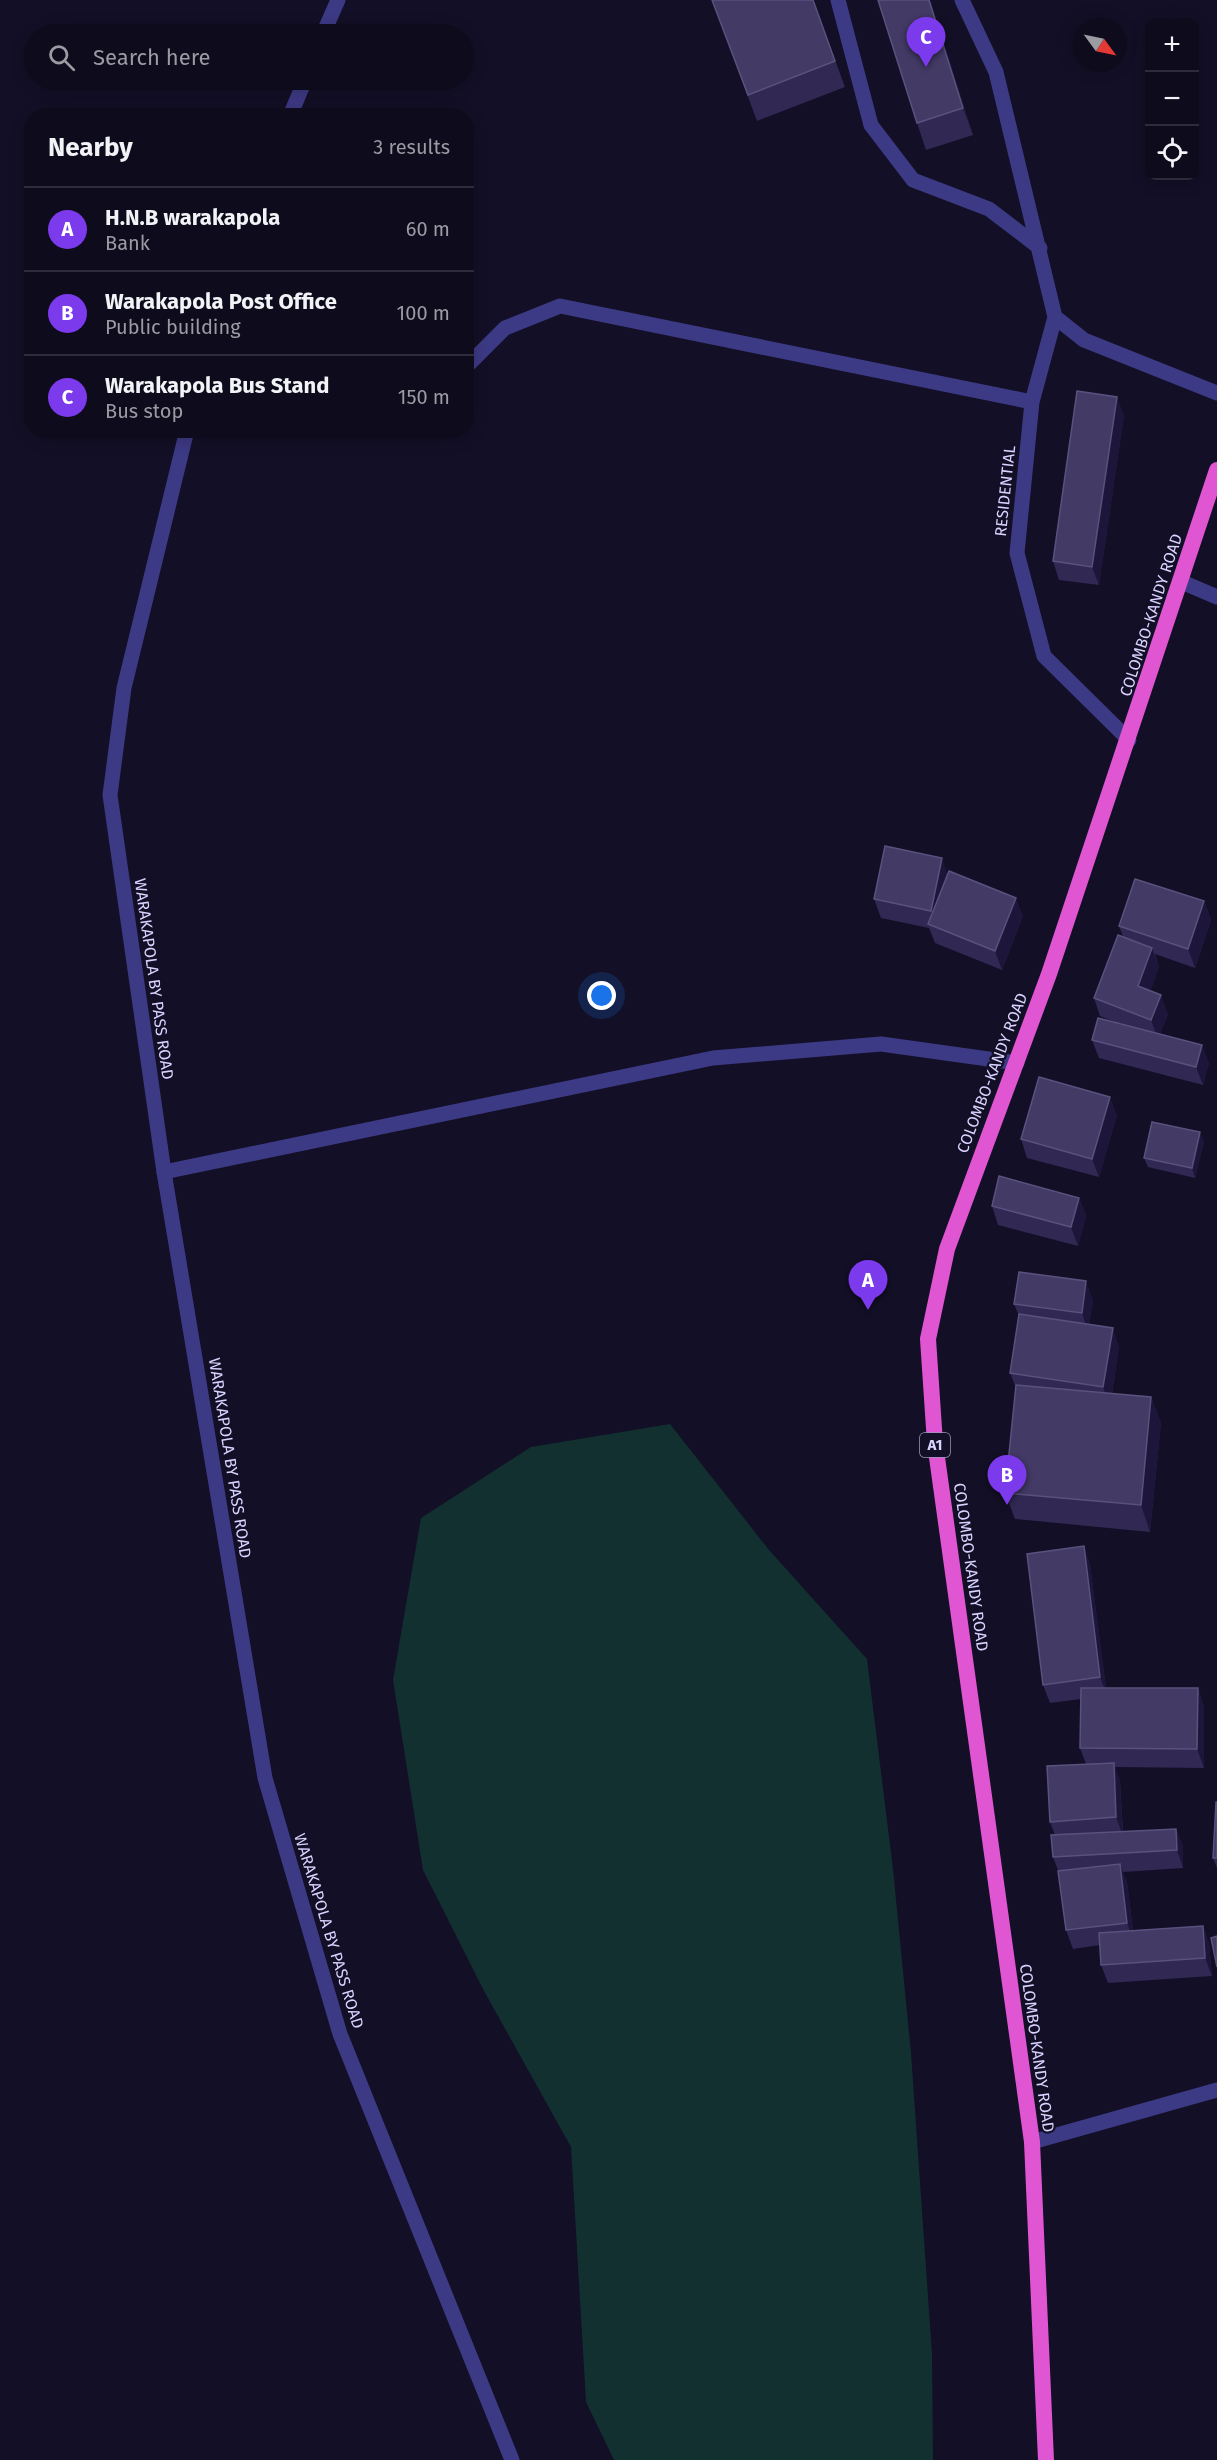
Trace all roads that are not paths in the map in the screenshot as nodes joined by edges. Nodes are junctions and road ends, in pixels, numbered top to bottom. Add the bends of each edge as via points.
1 (338, 0) edge
2 (838, 0) edge
3 (962, 0) edge
4 (327, 24) edge
5 (301, 90) edge
6 (293, 108) edge
7 (1040, 248) junction
8 (1055, 317) junction
9 (474, 359) edge
10 (1217, 393) edge
11 (1032, 402) junction
12 (185, 438) edge
13 (1217, 470) edge
14 (1182, 582) junction
15 (1217, 597) edge
16 (1129, 740) junction
17 (1017, 1063) junction
18 (164, 1172) junction
19 (1217, 2090) edge
20 (1032, 2142) junction
21 (512, 2460) edge
22 (1046, 2460) edge

1 - 4 street
2 - 7 street via 871,125 913,180 989,209
3 - 7 street, RESIDENTIAL via 996,72
5 - 6 street
7 - 8 street, RESIDENTIAL
8 - 10 street via 1084,340
8 - 11 street, RESIDENTIAL
9 - 11 street via 505,328 560,306
11 - 16 street, RESIDENTIAL via 1017,553 1044,656
12 - 18 street, WARAKAPOLA BY PASS ROAD via 124,688 110,795
13 - 14 highway, COLOMBO-KANDY ROAD / A1
14 - 15 street
14 - 16 highway, COLOMBO-KANDY ROAD / A1
16 - 17 highway, COLOMBO-KANDY ROAD / A1
17 - 18 street via 881,1044 713,1058
17 - 20 highway, COLOMBO-KANDY ROAD / A1 via 947,1249 928,1339 935,1443
18 - 21 street, WARAKAPOLA BY PASS ROAD via 265,1778 340,2034
19 - 20 street
20 - 22 highway, COLOMBO-KANDY ROAD / A1

